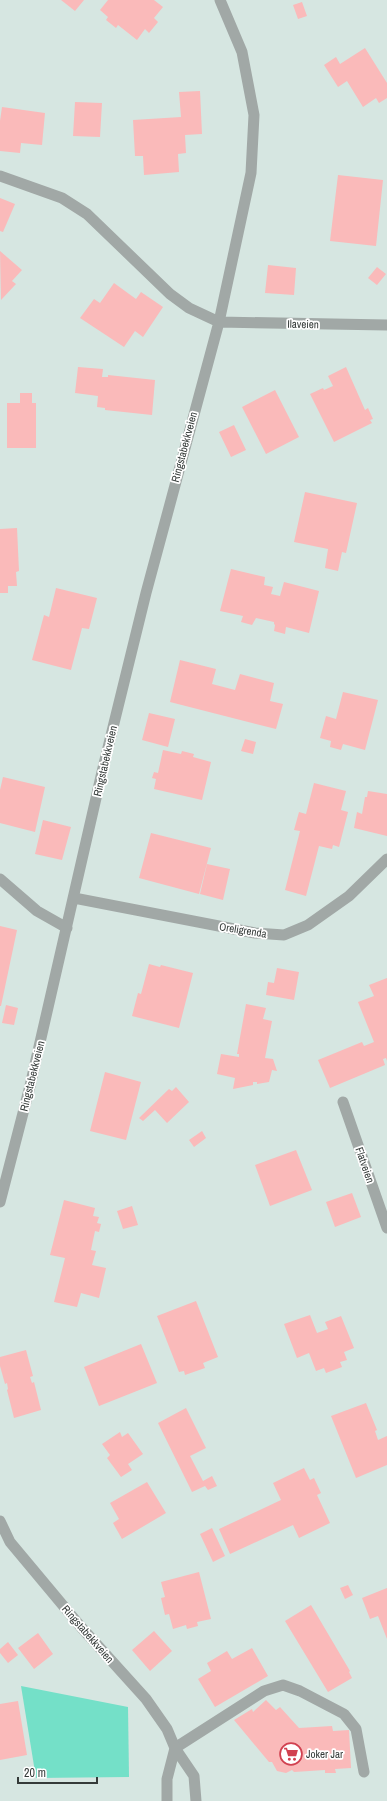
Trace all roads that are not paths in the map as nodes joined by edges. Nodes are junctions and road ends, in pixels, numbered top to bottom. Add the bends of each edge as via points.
1 (220, 0) edge
2 (0, 176) edge
3 (219, 322) junction
4 (387, 325) edge
5 (387, 859) edge
6 (0, 879) edge
7 (74, 898) junction
8 (67, 928) junction
9 (343, 1102) dead end
10 (0, 1202) edge
11 (387, 1228) edge
12 (0, 1521) edge
13 (175, 1748) junction
14 (364, 1772) dead end
15 (167, 1801) edge
16 (196, 1801) edge

1 - 3 street, Ringstabekkveien via 242,52 254,115 251,173
2 - 3 street via 62,198 87,214 170,294 190,308
3 - 4 street, Ilaveien
3 - 7 street, Ringstabekkveien via 146,593
5 - 7 street, Oreligrenda via 349,896 308,926 284,935 255,933
6 - 8 street via 37,911
7 - 8 street, Ringstabekkveien
8 - 10 street, Ringstabekkveien
9 - 11 street, Flatveien
12 - 13 street, Ringstabekkveien via 10,1542 80,1627 146,1699 167,1729
13 - 14 street via 264,1691 283,1685 344,1714 356,1729
13 - 15 street via 167,1779
13 - 16 street, Ringstabekkveien via 194,1776

